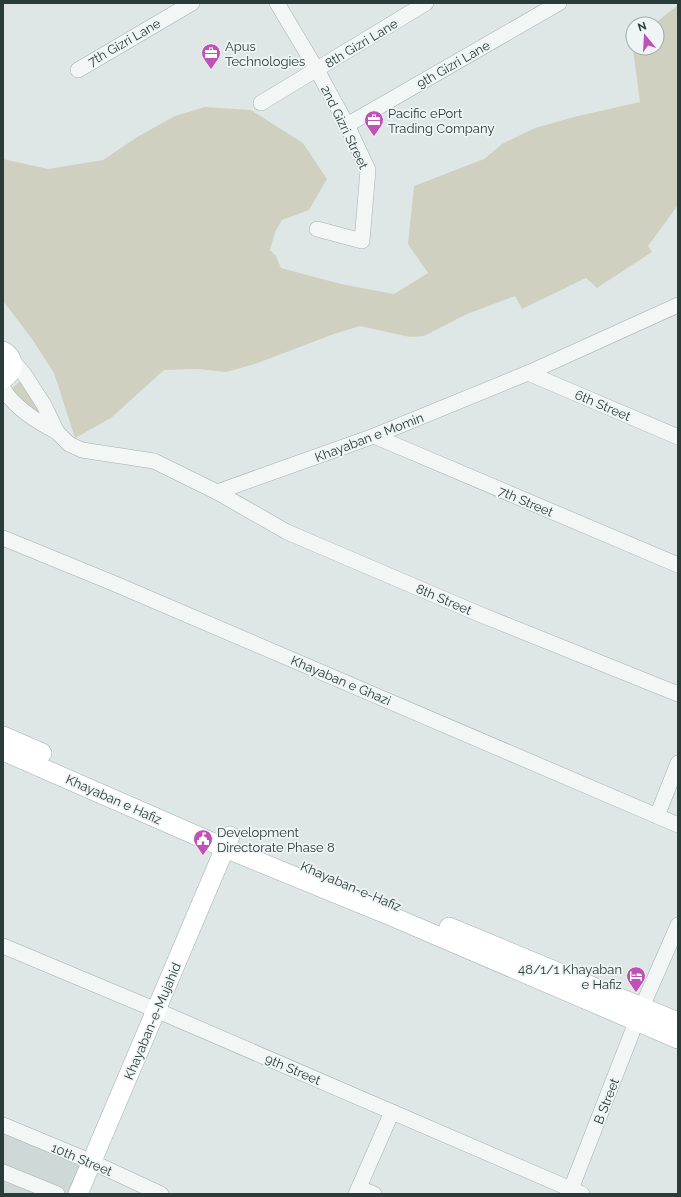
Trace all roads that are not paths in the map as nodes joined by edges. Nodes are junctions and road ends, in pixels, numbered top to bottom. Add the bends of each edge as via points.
1 (192, 3) edge
2 (277, 3) edge
3 (426, 3) edge
4 (559, 3) edge
5 (78, 70) dead end
6 (317, 70) junction
7 (261, 103) dead end
8 (347, 125) junction
9 (316, 229) dead end
10 (676, 308) edge
11 (7, 352) edge
12 (528, 374) junction
13 (3, 379) edge
14 (3, 388) edge
15 (58, 432) junction
16 (374, 436) junction
17 (678, 437) edge
18 (217, 492) junction
19 (3, 538) edge
20 (678, 565) edge
21 (678, 694) edge
22 (3, 736) edge
23 (3, 751) edge
24 (678, 763) edge
25 (657, 816) junction
26 (678, 825) edge
27 (228, 842) junction
28 (678, 925) edge
29 (3, 946) edge
30 (156, 1010) junction
31 (640, 1015) junction
32 (678, 1022) edge
33 (678, 1039) edge
34 (392, 1112) junction
35 (3, 1125) edge
36 (92, 1162) junction
37 (3, 1172) edge
38 (358, 1191) edge
39 (574, 1192) edge
40 (57, 1194) edge
41 (78, 1194) edge
42 (161, 1194) edge
43 (374, 1194) edge

1 - 5 street, 7th Gizri Lane
2 - 6 street, 2nd Gizri Street
3 - 6 street, 8th Gizri Lane
4 - 8 street, 9th Gizri Lane
6 - 7 street, 8th Gizri Lane
6 - 8 street, 2nd Gizri Street
8 - 9 street, 2nd Gizri Street via 368,170 362,241
10 - 12 street, Khayaban e Momin
11 - 13 main road via 11,370
11 - 15 street via 44,404
12 - 16 street, Khayaban e Momin
12 - 17 street, 6th Street
14 - 15 street via 6,394 36,421
15 - 18 street via 68,444 82,450 154,461
16 - 18 street, Khayaban e Momin
16 - 20 street, 7th Street
18 - 21 street, 8th Street via 287,532 479,614
19 - 25 street, Khayaban e Ghazi
22 - 27 main road, Khayaban-e-Hafiz
23 - 27 main road, Khayaban e Hafiz
24 - 25 street
25 - 26 street, Khayaban e Ghazi
27 - 30 main road, Khayaban-e-Mujahid
27 - 31 main road, Khayaban-e-Hafiz via 391,916
28 - 31 street, B Street
29 - 30 street, 9th Street
30 - 34 street, 9th Street
30 - 36 main road, Khayaban-e-Mujahid
31 - 32 main road, Khayaban-e-Hafiz
31 - 33 main road, Khayaban-e-Hafiz
31 - 39 street, B Street
34 - 38 street
34 - 39 street, 9th Street
35 - 36 street, 10th Street
36 - 41 main road, Khayaban-e-Mujahid
36 - 42 street, 10th Street
37 - 40 street
38 - 43 street

